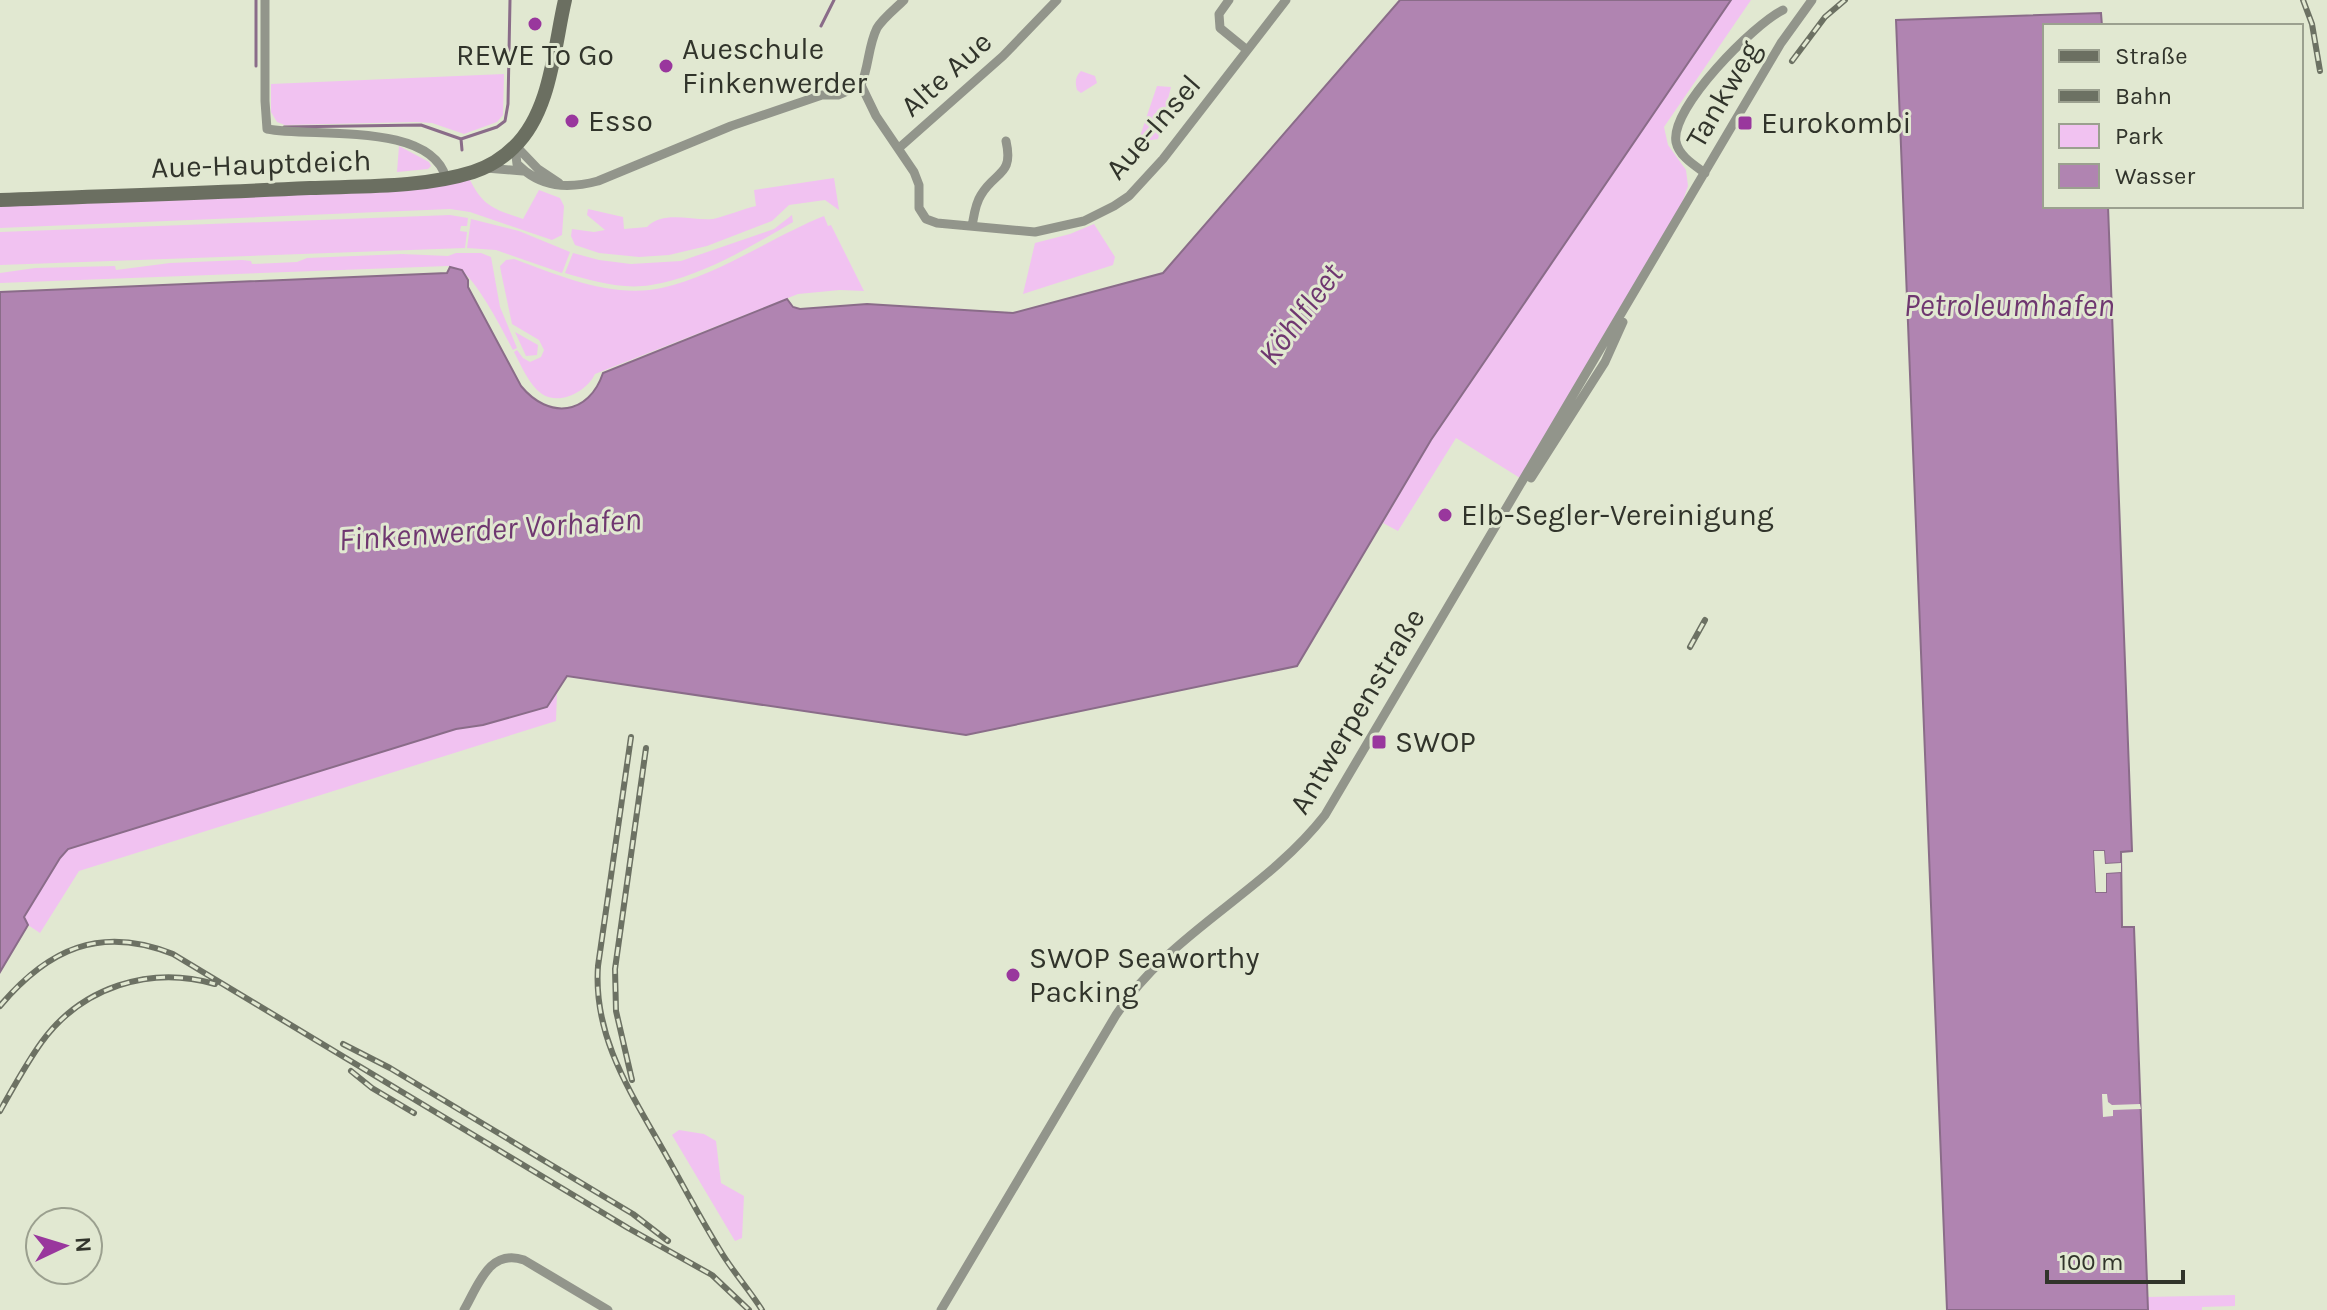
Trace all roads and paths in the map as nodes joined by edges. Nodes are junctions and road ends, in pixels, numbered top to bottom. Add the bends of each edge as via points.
1 (265, 0) edge
2 (565, 0) edge
3 (904, 0) edge
4 (1229, 0) edge
5 (1286, 0) edge
6 (1812, 0) edge
7 (1055, 1) edge
8 (1783, 10) dead end
9 (1247, 50) junction
10 (861, 85) junction
11 (1006, 141) dead end
12 (516, 146) junction
13 (899, 148) junction
14 (483, 168) junction
15 (526, 172) junction
16 (1705, 173) junction
17 (446, 178) junction
18 (569, 187) junction
19 (0, 200) edge
20 (972, 226) junction
21 (464, 1310) edge
22 (608, 1310) edge
23 (941, 1310) edge

1 - 17 street via 267,129 395,138 440,163
2 - 12 street via 536,118
3 - 10 street via 878,25
4 - 9 street via 1219,14 1220,28
5 - 9 street, Aue-Insel
6 - 16 street, Tankweg
7 - 13 street, Alte Aue via 1003,56
8 - 16 street via 1767,18 1716,68 1678,124 1680,152
9 - 20 street, Aue-Insel via 1171,148 1114,206 1084,221 1035,232
10 - 13 street
10 - 18 street via 731,126 598,181
11 - 20 street via 1006,168 981,194
12 - 14 street, Aue-Hauptdeich
12 - 15 street via 515,160
12 - 18 street via 545,175
13 - 20 street, Aue-Insel via 918,179 923,217
14 - 15 street
14 - 17 street, Aue-Hauptdeich
15 - 18 street
16 - 23 street, Antwerpenstraße via 1325,815 1286,860 1171,950 1137,985
17 - 19 street, Aue-Hauptdeich
21 - 22 street via 491,1265 504,1257 524,1260

